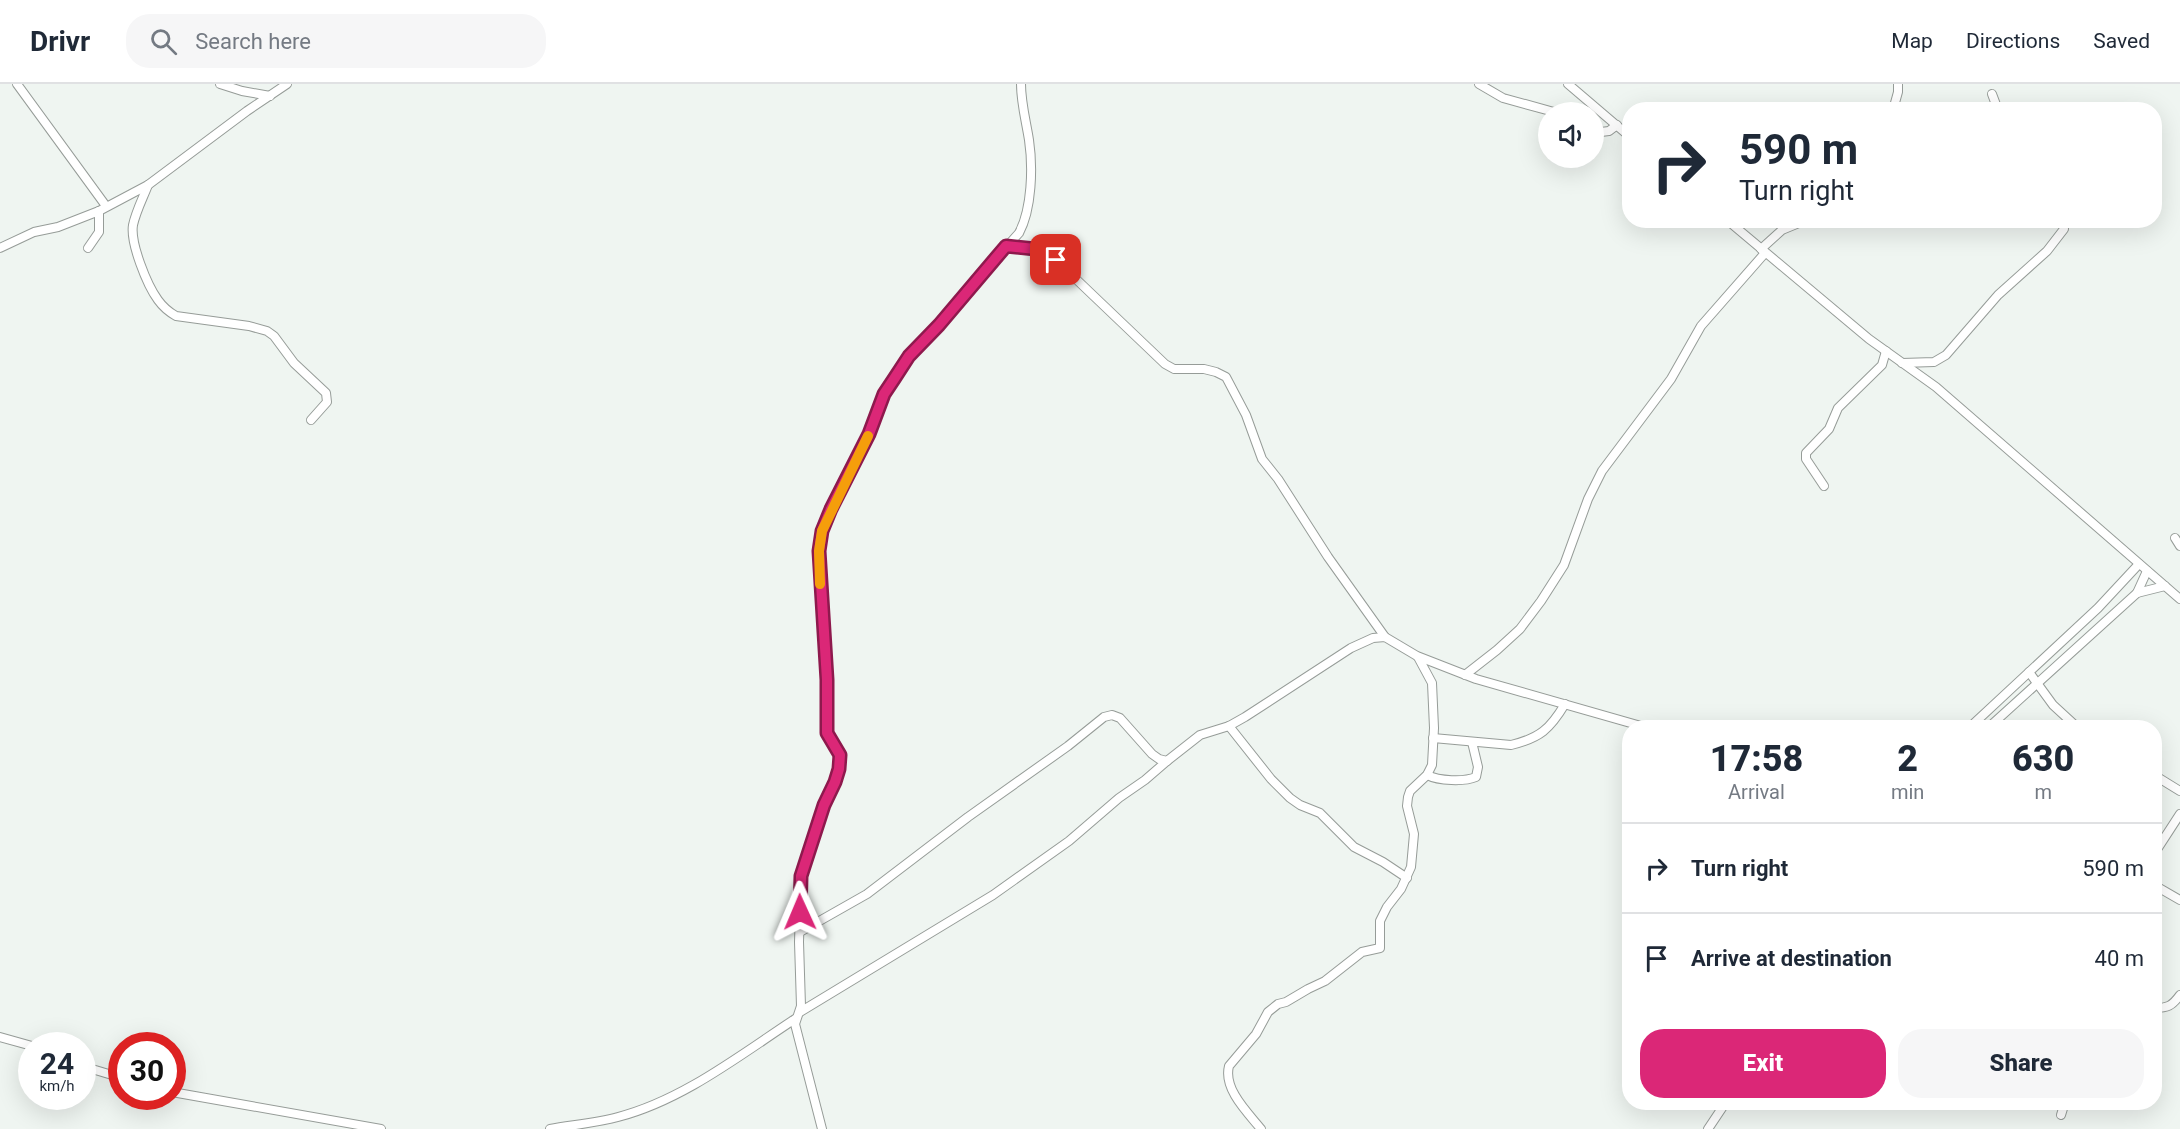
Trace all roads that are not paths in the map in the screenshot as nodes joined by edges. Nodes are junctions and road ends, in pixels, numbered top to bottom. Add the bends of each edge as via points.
1 (17, 84) edge
2 (220, 84) edge
3 (287, 84) edge
4 (1021, 84) edge
5 (1479, 84) edge
6 (1568, 84) edge
7 (1898, 84) edge
8 (1992, 94) dead end
9 (270, 96) junction
10 (1896, 102) edge
11 (1995, 102) edge
12 (1538, 108) edge
13 (1617, 124) junction
14 (1622, 129) edge
15 (1604, 132) edge
16 (148, 185) junction
17 (106, 206) junction
18 (99, 211) junction
19 (1736, 228) edge
20 (1787, 228) edge
21 (2064, 228) edge
22 (1006, 246) junction
23 (0, 248) edge
24 (88, 248) dead end
25 (1763, 251) junction
26 (1887, 351) junction
27 (1902, 363) junction
28 (311, 420) dead end
29 (1824, 486) dead end
30 (2175, 538) dead end
31 (2180, 546) edge
32 (2139, 564) junction
33 (2147, 571) junction
34 (2164, 586) junction
35 (2137, 593) junction
36 (2180, 599) edge
37 (1385, 637) junction
38 (1417, 656) junction
39 (2029, 672) junction
40 (1465, 675) junction
41 (2038, 684) junction
42 (1565, 704) junction
43 (1622, 720) edge
44 (1978, 720) edge
45 (1997, 720) edge
46 (2070, 720) edge
47 (1229, 726) junction
48 (1433, 738) junction
49 (1473, 742) junction
50 (1167, 761) junction
51 (1427, 775) junction
52 (2162, 780) edge
53 (2180, 791) edge
54 (2180, 814) edge
55 (2162, 842) edge
56 (1407, 878) junction
57 (2162, 890) edge
58 (2180, 900) edge
59 (800, 932) junction
60 (2180, 995) edge
61 (2162, 1008) edge
62 (798, 1016) junction
63 (0, 1037) edge
64 (18, 1042) edge
65 (186, 1094) edge
66 (1721, 1110) edge
67 (2063, 1110) edge
68 (2061, 1115) dead end
69 (381, 1129) edge
70 (550, 1129) edge
71 (822, 1129) edge
72 (1261, 1129) edge
73 (1708, 1129) edge

1 - 17 street
2 - 9 street
3 - 9 street
4 - 22 street via 1030,143 1028,210 1019,233
5 - 12 street via 1503,98
6 - 13 street
7 - 10 street
8 - 11 street
9 - 16 street
13 - 14 street
13 - 15 street
16 - 17 street
16 - 28 street via 133,227 157,300 176,316 249,326 274,336 294,363 327,393 327,402
17 - 18 street
18 - 23 street via 34,232
18 - 24 street via 99,232
19 - 25 street
20 - 25 street
21 - 27 street via 2047,251 1998,295 1947,355 1934,362
22 - 37 street via 1045,250 1054,255 1174,369 1204,369 1226,377 1246,415 1262,459
22 - 59 street via 909,356 884,394 822,531 819,551 827,733 840,755 835,782 801,876
25 - 26 street
25 - 40 street via 1701,326 1671,378 1602,471 1564,565 1541,601 1520,628
26 - 27 street
26 - 29 street via 1882,365 1838,408 1829,429 1806,453
27 - 32 street via 1960,408
30 - 31 street
32 - 33 street
32 - 39 street
33 - 34 street
33 - 35 street
34 - 35 street
34 - 36 street
35 - 41 street
37 - 38 street
37 - 47 street via 1351,648
38 - 40 street
38 - 48 street via 1432,683
39 - 41 street
39 - 44 street
40 - 42 street
41 - 45 street
41 - 46 street
42 - 43 street
42 - 49 street via 1547,730 1534,738 1511,745
47 - 50 street via 1200,735
47 - 56 street via 1290,798 1320,813 1354,847
48 - 49 street
48 - 51 street via 1432,765
49 - 51 street via 1476,777
50 - 59 street via 1152,754 1120,718 1104,717 867,894
50 - 62 street via 1069,841 993,895
51 - 56 street via 1408,797 1414,834
52 - 53 street
54 - 55 street
56 - 72 street via 1380,921 1379,949 1362,952 1324,981 1278,1004 1229,1066 1232,1090
57 - 58 street
59 - 62 street
60 - 61 street via 2173,1005
62 - 70 street via 700,1080 653,1104 618,1117
62 - 71 street via 798,1040
63 - 64 street
65 - 69 street
66 - 73 street
67 - 68 street

